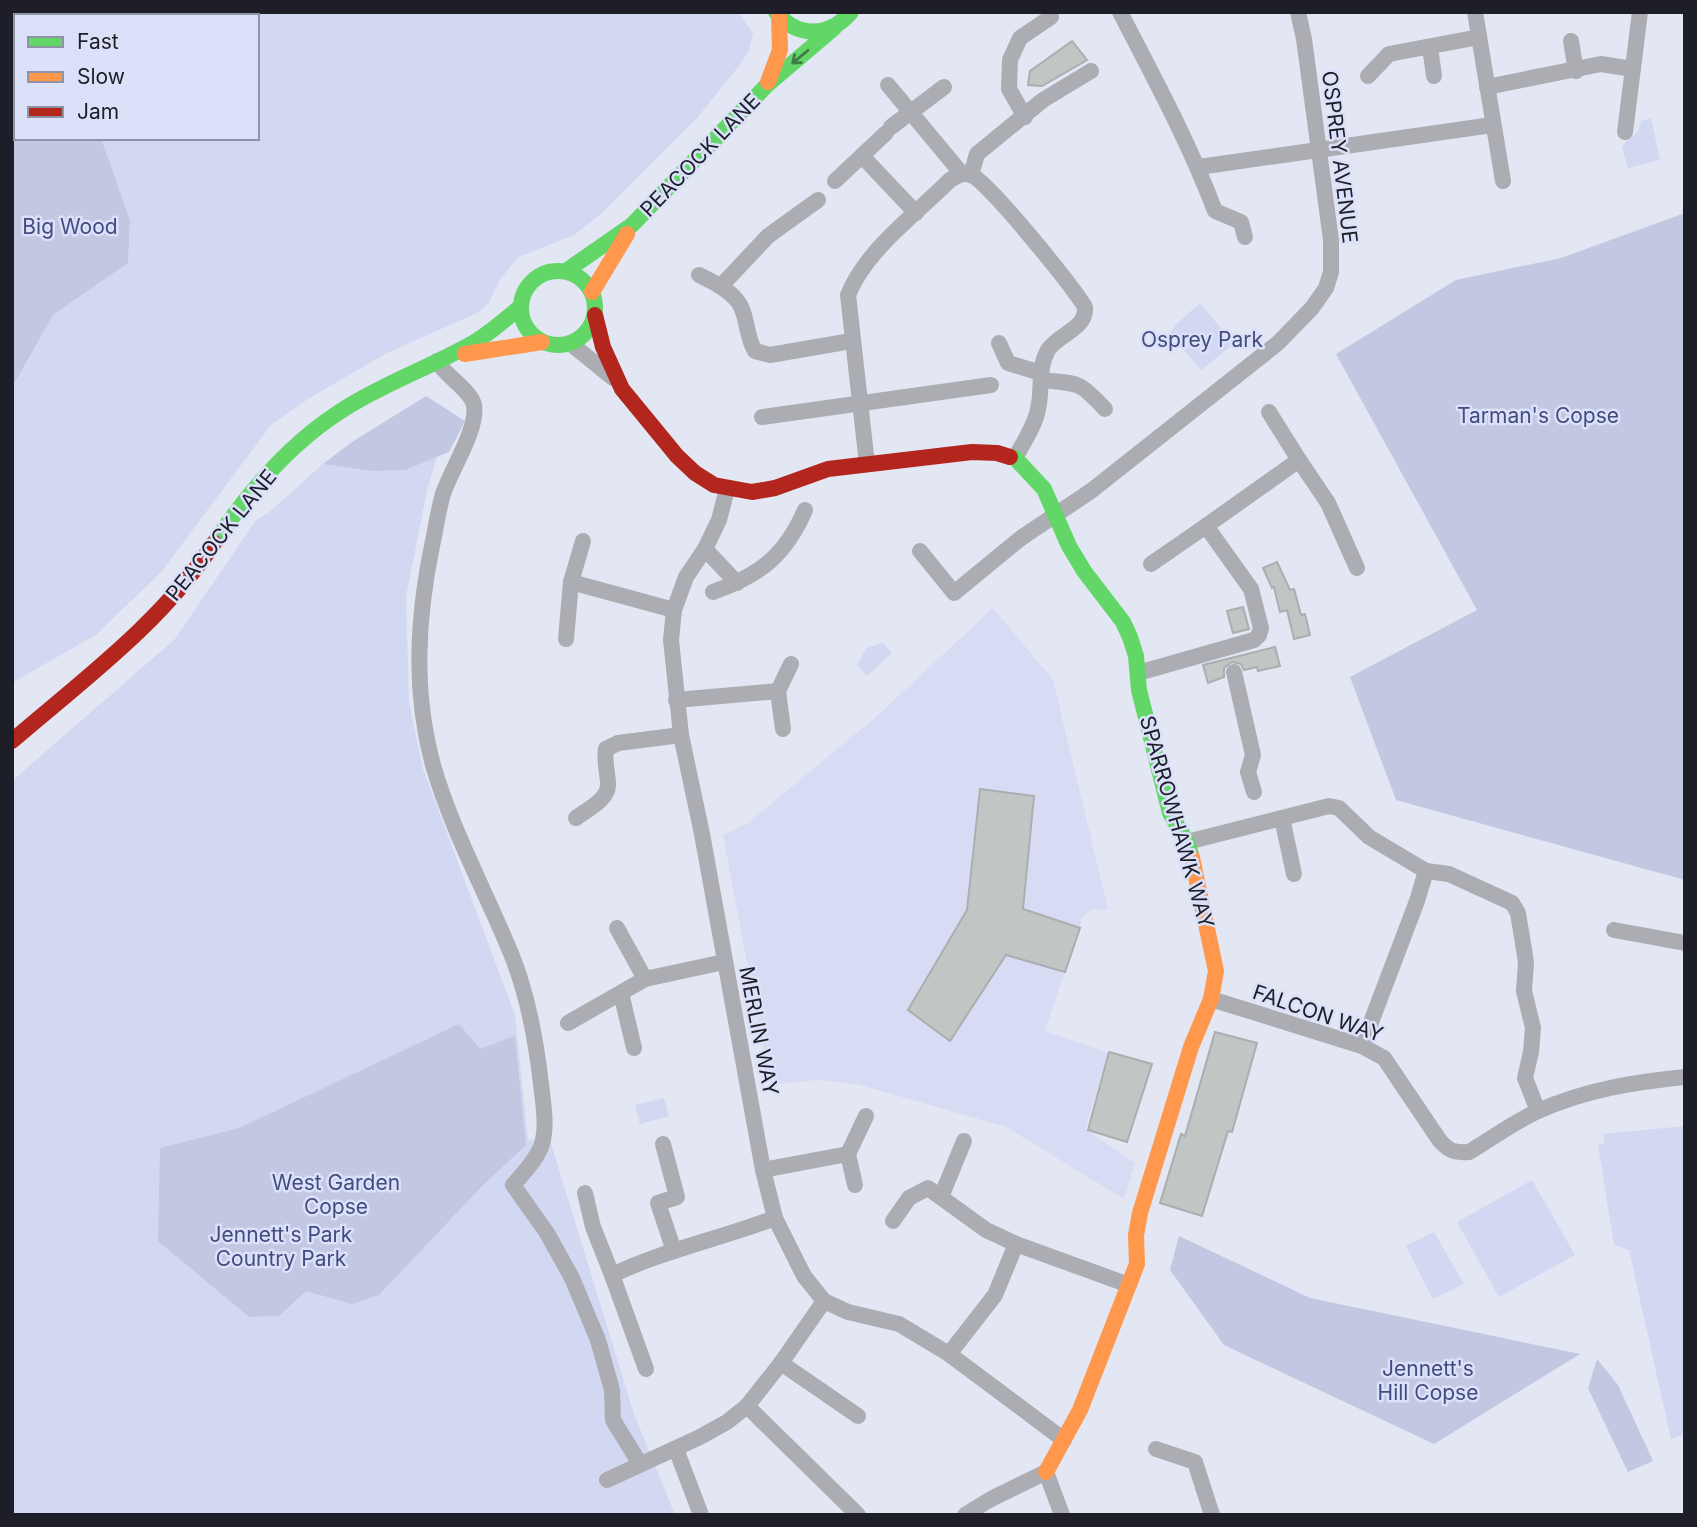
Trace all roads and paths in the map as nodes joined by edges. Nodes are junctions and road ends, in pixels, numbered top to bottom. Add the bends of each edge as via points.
1 (851, 12) edge
2 (1120, 12) edge
3 (1298, 12) edge
4 (1475, 12) edge
5 (1640, 12) edge
6 (777, 15) edge
7 (1051, 17) dead end
8 (834, 28) junction
9 (1479, 37) junction
10 (1571, 41) dead end
11 (1430, 47) junction
12 (1633, 69) junction
13 (1091, 71) dead end
14 (1576, 71) junction
15 (1368, 76) dead end
16 (1434, 76) dead end
17 (767, 85) junction
18 (888, 85) dead end
19 (944, 87) dead end
20 (1487, 87) junction
21 (911, 111) junction
22 (1025, 117) junction
23 (1492, 125) junction
24 (1625, 132) dead end
25 (1319, 151) junction
26 (862, 156) junction
27 (1199, 167) junction
28 (967, 174) junction
29 (835, 181) dead end
30 (1503, 181) dead end
31 (818, 200) dead end
32 (916, 213) junction
33 (632, 225) junction
34 (1245, 237) dead end
35 (566, 271) junction
36 (699, 275) dead end
37 (721, 286) junction
38 (592, 292) junction
39 (520, 307) junction
40 (595, 315) junction
41 (852, 341) junction
42 (542, 342) junction
43 (570, 343) junction
44 (999, 343) dead end
45 (442, 359) junction
46 (1041, 377) junction
47 (618, 382) junction
48 (991, 384) dead end
49 (859, 403) junction
50 (1105, 410) dead end
51 (1269, 412) dead end
52 (762, 417) dead end
53 (1015, 458) junction
54 (1299, 460) junction
55 (867, 464) junction
56 (727, 489) junction
57 (805, 510) dead end
58 (1054, 515) junction
59 (1206, 526) junction
60 (583, 541) dead end
61 (705, 549) junction
62 (920, 551) dead end
63 (1151, 564) dead end
64 (1357, 568) dead end
65 (571, 582) junction
66 (737, 583) junction
67 (713, 592) dead end
68 (674, 610) junction
69 (566, 639) dead end
70 (1231, 659) junction
71 (791, 664) dead end
72 (1138, 673) junction
73 (778, 691) junction
74 (676, 700) junction
75 (783, 729) dead end
76 (681, 735) junction
77 (12, 741) edge
78 (1254, 792) dead end
79 (576, 818) dead end
80 (1282, 818) junction
81 (1187, 842) junction
82 (1426, 871) junction
83 (1294, 874) dead end
84 (617, 928) dead end
85 (1614, 930) dead end
86 (1685, 943) edge
87 (724, 962) junction
88 (645, 979) junction
89 (621, 993) junction
90 (1211, 999) junction
91 (568, 1023) dead end
92 (1362, 1046) junction
93 (634, 1048) dead end
94 (1685, 1076) edge
95 (1538, 1111) junction
96 (866, 1116) dead end
97 (964, 1141) dead end
98 (663, 1144) dead end
99 (848, 1154) junction
100 (763, 1170) junction
101 (855, 1185) dead end
102 (585, 1193) dead end
103 (941, 1197) junction
104 (775, 1218) junction
105 (893, 1221) dead end
106 (1016, 1244) junction
107 (674, 1251) junction
108 (618, 1272) junction
109 (1129, 1285) junction
110 (824, 1301) junction
111 (949, 1354) junction
112 (782, 1363) junction
113 (646, 1369) dead end
114 (747, 1406) junction
115 (858, 1416) dead end
116 (1064, 1440) junction
117 (676, 1450) junction
118 (1156, 1450) dead end
119 (637, 1459) dead end
120 (1046, 1472) junction
121 (607, 1480) dead end
122 (701, 1515) edge
123 (858, 1515) edge
124 (965, 1515) edge
125 (1062, 1515) edge
126 (1212, 1515) edge

1 - 8 street, PEACOCK LANE
2 - 27 street
3 - 25 street, OSPREY AVENUE
4 - 9 street
5 - 12 street
6 - 8 street via 801,31
6 - 17 street, PEACOCK LANE via 780,50
7 - 22 street via 1020,38 1010,60 1009,89
8 -> 17 street, PEACOCK LANE
9 - 11 street
9 - 20 street
10 - 14 street
11 - 15 street via 1389,54
11 - 16 street
12 - 14 street via 1601,64
12 - 24 street
13 - 22 street via 1043,100
14 - 20 street
17 - 33 street, PEACOCK LANE
18 - 21 street
19 - 21 street
20 - 23 street
21 - 26 street
21 - 28 street
22 - 28 street via 977,154
23 - 25 street
23 - 30 street
25 - 27 street
25 - 58 street, OSPREY AVENUE via 1332,257 1320,298 1278,342 1091,491
26 - 29 street
26 - 32 street
27 - 34 street via 1215,211 1241,222
28 - 32 street via 950,180
28 - 46 street via 1008,210 1085,307 1082,321 1051,346
31 - 37 street via 768,236
32 - 41 street via 855,278 848,295
33 - 35 street, PEACOCK LANE
33 - 38 street, PEACOCK LANE
35 - 38 street
35 - 39 street via 535,278
36 - 37 street
37 - 41 street via 742,306 755,351 770,355
38 - 40 street
39 - 42 street via 526,327
39 - 45 street, PEACOCK LANE via 501,326
40 - 43 street via 586,332
40 - 47 street
41 - 49 street
42 - 43 street
42 - 45 street, PEACOCK LANE
43 - 47 street
44 - 46 street via 1008,363
45 - 77 street, PEACOCK LANE via 370,393 321,424 247,498 193,574 151,620
45 - 119 street via 442,369 471,397 474,409 444,493 423,588 419,683 425,729 444,799 525,994 538,1060 545,1121 541,1145 513,1185 572,1278 598,1340 612,1390 613,1420
46 - 50 street via 1086,388
46 - 53 street via 1038,410
47 - 56 street via 677,456 695,473
48 - 49 street
49 - 52 street
49 - 55 street
51 - 54 street
53 - 55 street via 972,452
53 - 58 street, SPARROWHAWK WAY via 1044,489
54 - 59 street
54 - 64 street via 1328,503
55 - 56 street via 828,469 775,488 752,492
56 - 61 street, MERLIN WAY
57 - 66 street via 794,534 773,560
58 - 62 street, OSPREY AVENUE via 954,593
58 - 72 street, SPARROWHAWK WAY via 1084,571 1123,622
59 - 63 street
59 - 70 street via 1251,589 1261,628
60 - 65 street
61 - 66 street
61 - 68 street, MERLIN WAY via 686,577
65 - 68 street
65 - 69 street
66 - 67 street
68 - 74 street, MERLIN WAY via 671,640
70 - 72 street
70 - 78 street via 1253,755 1248,772
71 - 73 street
72 - 81 street, SPARROWHAWK WAY via 1170,813
73 - 74 street
73 - 75 street
74 - 76 street, MERLIN WAY
76 - 79 street via 606,748 606,794
76 - 87 street, MERLIN WAY
80 - 81 street
80 - 82 street via 1329,806 1339,808 1369,837
80 - 83 street
81 - 90 street, SPARROWHAWK WAY via 1216,971
82 - 92 street
82 - 95 street via 1448,874 1480,888 1512,903 1518,913 1526,962 1524,991 1533,1028 1525,1078
84 - 88 street
85 - 86 street
87 - 88 street
87 - 100 street, MERLIN WAY
88 - 89 street
89 - 91 street
89 - 93 street
90 - 92 street, FALCON WAY
90 - 109 street, SPARROWHAWK WAY via 1191,1047 1140,1213 1137,1264
92 - 95 street, FALCON WAY via 1384,1058 1448,1151 1469,1152
94 - 95 street, FALCON WAY via 1615,1085
96 - 99 street
97 - 103 street
98 - 107 street via 677,1197 658,1203
99 - 100 street
99 - 101 street
100 - 104 street, MERLIN WAY
102 - 108 street via 593,1227
103 - 105 street via 928,1188 909,1198
103 - 106 street via 986,1230
104 - 107 street
104 - 110 street, MERLIN WAY via 804,1276
106 - 109 street
106 - 111 street via 995,1294
107 - 108 street
108 - 113 street
109 - 116 street, SPARROWHAWK WAY
110 - 111 street via 899,1324
110 - 112 street
111 - 116 street
112 - 114 street
112 - 115 street
114 - 117 street
114 - 123 street
116 - 120 street, SPARROWHAWK WAY
117 - 121 street
117 - 122 street
118 - 126 street via 1195,1462
120 - 124 street
120 - 125 street

